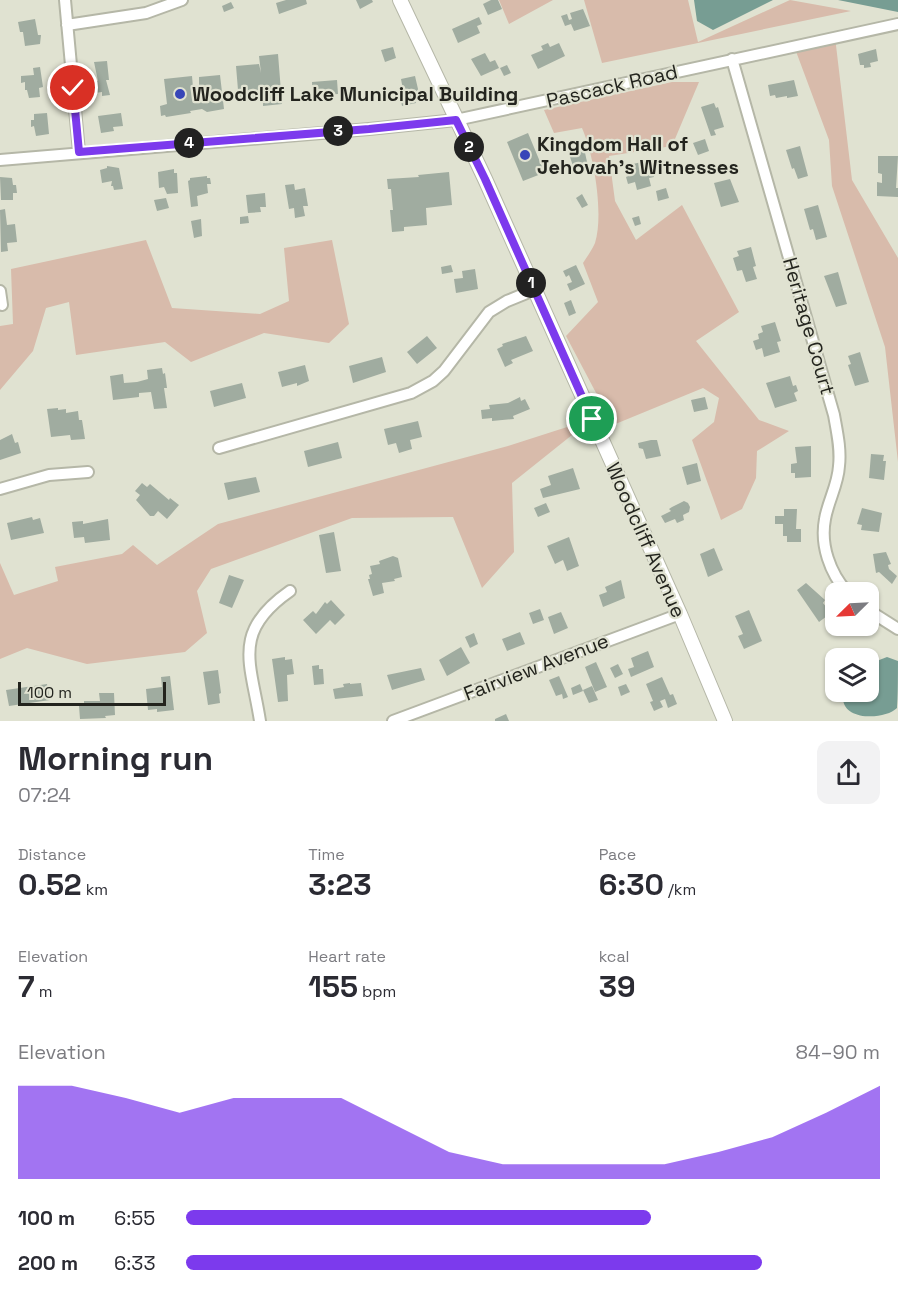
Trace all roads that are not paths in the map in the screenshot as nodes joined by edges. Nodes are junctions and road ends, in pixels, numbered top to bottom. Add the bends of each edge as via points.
1 (65, 0) edge
2 (182, 0) edge
3 (400, 0) edge
4 (898, 24) edge
5 (67, 26) junction
6 (732, 58) junction
7 (456, 120) junction
8 (79, 152) junction
9 (0, 160) edge
10 (534, 290) junction
11 (0, 291) edge
12 (2, 305) dead end
13 (219, 448) dead end
14 (88, 472) dead end
15 (0, 489) edge
16 (839, 582) edge
17 (290, 591) dead end
18 (680, 614) junction
19 (879, 617) edge
20 (898, 629) edge
21 (260, 721) edge
22 (393, 721) edge
23 (725, 721) edge

1 - 5 street
2 - 5 street via 146,13
3 - 7 main road, Woodcliff Avenue
4 - 6 street, Pascack Road
5 - 8 street
6 - 7 street, Pascack Road
6 - 16 street, Heritage Court via 834,415 839,465 825,519 824,544
7 - 8 street, Pascack Road
7 - 10 main road, Woodcliff Avenue
8 - 9 street, Pascack Road
10 - 13 street via 489,312 444,371 411,393
10 - 18 main road, Woodcliff Avenue
11 - 12 street
14 - 15 street via 49,475
17 - 21 street via 263,615 251,639 249,666
18 - 22 street, Fairview Avenue
18 - 23 main road, Woodcliff Avenue
19 - 20 street

